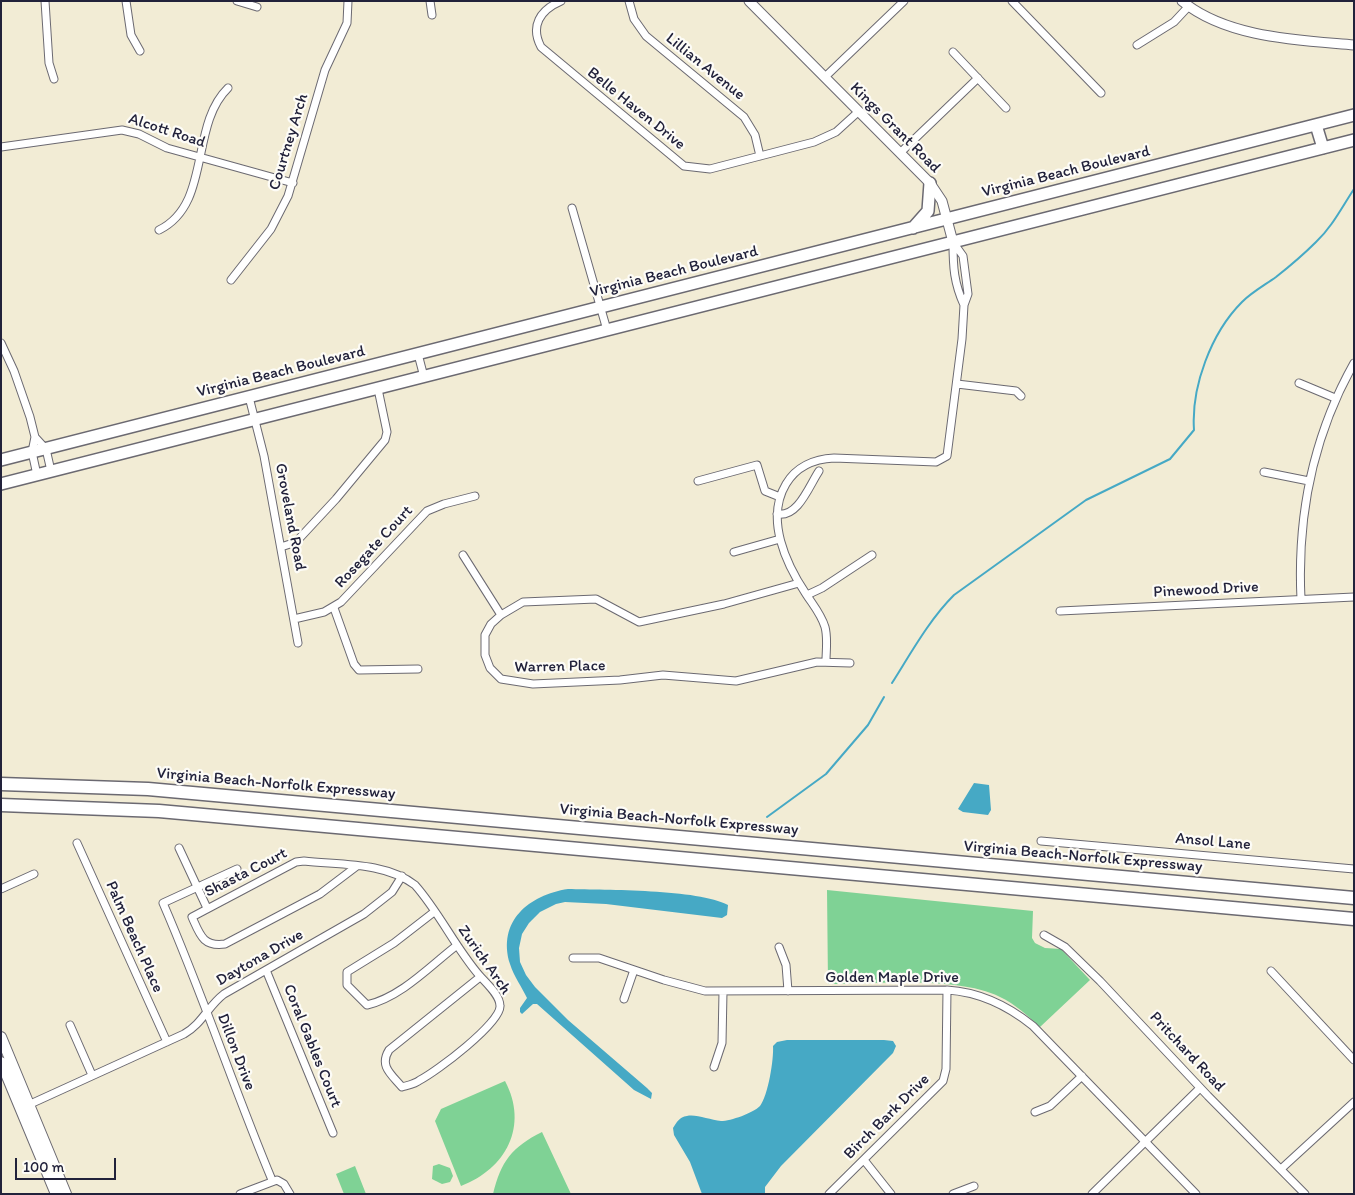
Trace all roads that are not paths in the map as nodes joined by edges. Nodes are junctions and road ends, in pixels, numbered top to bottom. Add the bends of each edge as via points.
1 (45, 1) edge
2 (126, 1) edge
3 (236, 1) edge
4 (348, 1) edge
5 (430, 1) edge
6 (561, 1) edge
7 (629, 1) edge
8 (749, 1) edge
9 (904, 1) edge
10 (1012, 1) edge
11 (1185, 4) edge
12 (257, 7) dead end
13 (432, 14) dead end
14 (1137, 45) dead end
15 (1354, 45) edge
16 (140, 51) dead end
17 (953, 52) dead end
18 (54, 78) dead end
19 (825, 78) junction
20 (978, 78) junction
21 (228, 88) dead end
22 (1101, 93) dead end
23 (1006, 108) dead end
24 (858, 112) junction
25 (1354, 116) edge
26 (1316, 125) junction
27 (1354, 140) edge
28 (1, 147) edge
29 (1323, 148) junction
30 (900, 153) junction
31 (200, 156) junction
32 (760, 156) junction
33 (293, 183) junction
34 (930, 183) junction
35 (572, 208) dead end
36 (947, 219) junction
37 (913, 228) junction
38 (159, 230) dead end
39 (953, 242) junction
40 (230, 280) dead end
41 (964, 305) junction
42 (600, 307) junction
43 (607, 330) junction
44 (1, 343) edge
45 (418, 354) junction
46 (1354, 363) edge
47 (424, 377) junction
48 (1299, 383) dead end
49 (957, 384) junction
50 (378, 389) junction
51 (1021, 396) dead end
52 (249, 397) junction
53 (1335, 398) junction
54 (255, 420) junction
55 (34, 437) junction
56 (46, 448) junction
57 (32, 452) junction
58 (1, 460) edge
59 (819, 471) dead end
60 (51, 472) junction
61 (1264, 472) dead end
62 (38, 475) junction
63 (698, 481) dead end
64 (1309, 481) junction
65 (1, 484) edge
66 (475, 496) dead end
67 (780, 497) junction
68 (777, 514) junction
69 (780, 539) junction
70 (282, 548) junction
71 (734, 552) dead end
72 (463, 555) dead end
73 (872, 555) dead end
74 (799, 583) junction
75 (807, 595) junction
76 (1354, 597) edge
77 (1300, 599) junction
78 (334, 608) junction
79 (1060, 611) dead end
80 (501, 615) junction
81 (294, 619) junction
82 (298, 643) dead end
83 (826, 661) junction
84 (850, 663) dead end
85 (418, 669) dead end
86 (1, 784) edge
87 (1, 805) edge
88 (1041, 841) dead end
89 (77, 843) dead end
90 (179, 848) dead end
91 (357, 866) junction
92 (237, 869) dead end
93 (1354, 869) edge
94 (34, 874) dead end
95 (402, 876) junction
96 (198, 888) junction
97 (1, 889) edge
98 (1354, 898) edge
99 (207, 908) junction
100 (434, 912) junction
101 (1354, 919) edge
102 (1044, 934) dead end
103 (456, 946) junction
104 (779, 947) dead end
105 (573, 958) dead end
106 (266, 970) junction
107 (634, 970) junction
108 (1271, 971) dead end
109 (480, 977) junction
110 (947, 990) junction
111 (788, 991) junction
112 (723, 992) junction
113 (624, 999) dead end
114 (207, 1015) junction
115 (70, 1026) dead end
116 (1, 1037) edge
117 (167, 1042) junction
118 (1354, 1060) edge
119 (1, 1062) edge
120 (714, 1067) dead end
121 (92, 1076) junction
122 (1082, 1076) junction
123 (1200, 1088) junction
124 (1354, 1102) edge
125 (25, 1106) junction
126 (1035, 1112) dead end
127 (333, 1133) dead end
128 (1145, 1142) junction
129 (864, 1160) junction
130 (1281, 1169) junction
131 (272, 1180) junction
132 (974, 1186) dead end
133 (56, 1194) edge
134 (66, 1194) edge
135 (240, 1194) edge
136 (290, 1194) edge
137 (829, 1194) edge
138 (891, 1194) edge
139 (952, 1194) edge
140 (1092, 1194) edge
141 (1196, 1194) edge
142 (1305, 1194) edge

1 - 18 street via 49,63
2 - 16 street via 132,35
3 - 12 street
4 - 33 street, Courtney Arch via 348,23 325,70
5 - 13 street
6 - 32 street, Belle Haven Drive via 547,8 538,20 536,34 541,47 673,158 684,166 701,169
7 - 32 street, Lillian Avenue via 634,19 646,36 744,117 755,134
8 - 19 street, Kings Grant Road
9 - 19 street
10 - 22 street
11 - 14 street via 1174,22
11 - 15 street via 1214,20 1252,31
17 - 20 street
19 - 24 street, Kings Grant Road
20 - 23 street
20 - 30 street
21 - 31 street via 213,109
24 - 30 street, Kings Grant Road
24 - 32 street, Belle Haven Drive via 829,136
25 - 26 main road, Virginia Beach Boulevard
26 - 29 main road
26 - 36 main road, Virginia Beach Boulevard
27 - 29 main road
28 - 31 street, Alcott Road via 122,130 139,134 167,148
29 - 39 main road
30 - 34 street, Kings Grant Road
31 - 33 street, Alcott Road
31 - 38 street via 186,204 175,220
33 - 40 street, Courtney Arch via 271,229
34 - 36 street, Kings Grant Road via 939,195
34 - 37 main road via 928,211
35 - 42 street
36 - 37 main road, Virginia Beach Boulevard
36 - 39 street, Kings Grant Road
37 - 42 main road, Virginia Beach Boulevard
39 - 41 street via 952,259 958,292
39 - 41 street, Kings Grant Road via 962,254 967,275 968,294
39 - 43 main road
41 - 49 street, Kings Grant Road
42 - 43 street
42 - 45 main road, Virginia Beach Boulevard
43 - 47 main road
44 - 55 street via 22,390
45 - 47 street
45 - 52 main road, Virginia Beach Boulevard
46 - 53 street
47 - 50 main road
48 - 53 street
49 - 51 street via 1016,391
49 - 67 street, Kings Grant Road via 948,452 941,461 818,460 808,463 793,475
50 - 54 main road
50 - 70 street via 387,432 385,440 296,542
52 - 54 street, Groveland Road
52 - 56 main road, Virginia Beach Boulevard
53 - 64 street via 1324,424
54 - 60 main road
54 - 70 street, Groveland Road
55 - 56 street
55 - 57 street
56 - 57 main road, Virginia Beach Boulevard
56 - 60 street
57 - 58 main road, Virginia Beach Boulevard
57 - 62 street
59 - 68 street via 795,509
60 - 62 main road
61 - 64 street
62 - 65 main road
63 - 67 street via 757,465 765,491
64 - 77 street via 1300,550
66 - 78 street, Rosegate Court via 434,508 420,517
67 - 68 street
68 - 69 street
69 - 71 street
69 - 74 street
70 - 81 street, Groveland Road
72 - 80 street
73 - 75 street
74 - 75 street
74 - 80 street, Warren Place via 737,601 639,622 604,602 589,598 523,602
75 - 83 street via 825,627
76 - 77 street, Pinewood Drive
77 - 79 street, Pinewood Drive
78 - 81 street, Rosegate Court
78 - 85 street via 359,670
80 - 83 street, Warren Place via 485,635 485,655 495,674 519,683 663,675 736,681
81 - 82 street, Groveland Road
83 - 84 street, Warren Place
86 - 98 highway, Virginia Beach-Norfolk Expressway via 148,789
87 - 101 highway via 184,813
88 - 93 street, Ansol Lane
89 - 117 street, Palm Beach Place
90 - 96 street
91 - 95 street, Shasta Court
91 - 99 street, Shasta Court via 296,862
91 - 99 street, Shasta Court via 320,894 225,944 214,946 205,942 192,917
92 - 96 street, Dillon Drive
94 - 97 street
95 - 100 street, Zurich Arch via 421,892
95 - 106 street, Daytona Drive via 384,900 364,914
96 - 99 street
96 - 114 street, Dillon Drive via 163,904
100 - 103 street, Zurich Arch
100 - 103 street via 394,943 347,972 347,985 367,1005 395,994
102 - 123 street, Pritchard Road via 1065,947 1100,981
103 - 109 street, Zurich Arch
104 - 111 street via 786,965
105 - 107 street, Golden Maple Drive via 599,958
106 - 114 street, Daytona Drive via 224,994 209,1008
106 - 127 street, Coral Gables Court
107 - 112 street, Golden Maple Drive via 694,989
107 - 113 street
108 - 118 street
109 - 109 street, Zurich Arch via 499,1001 497,1016 448,1060 420,1080 402,1087 385,1068 384,1058 389,1050
110 - 111 street, Golden Maple Drive
110 - 122 street, Golden Maple Drive via 973,993 1012,1010 1033,1026
110 - 129 street, Birch Bark Drive via 946,1070 943,1081
111 - 112 street, Golden Maple Drive
112 - 120 street via 721,1052
114 - 117 street, Daytona Drive via 190,1030
114 - 131 street, Dillon Drive
115 - 121 street
116 - 125 main road
117 - 121 street, Daytona Drive
119 - 125 main road
121 - 125 street, Daytona Drive
122 - 126 street via 1050,1106
122 - 128 street, Golden Maple Drive
123 - 128 street
123 - 130 street, Pritchard Road
124 - 130 street
125 - 133 main road
125 - 134 main road
128 - 140 street
128 - 141 street, Golden Maple Drive
129 - 137 street, Birch Bark Drive
129 - 138 street
130 - 142 street, Pritchard Road
131 - 135 street
131 - 136 street via 284,1184
132 - 139 street

